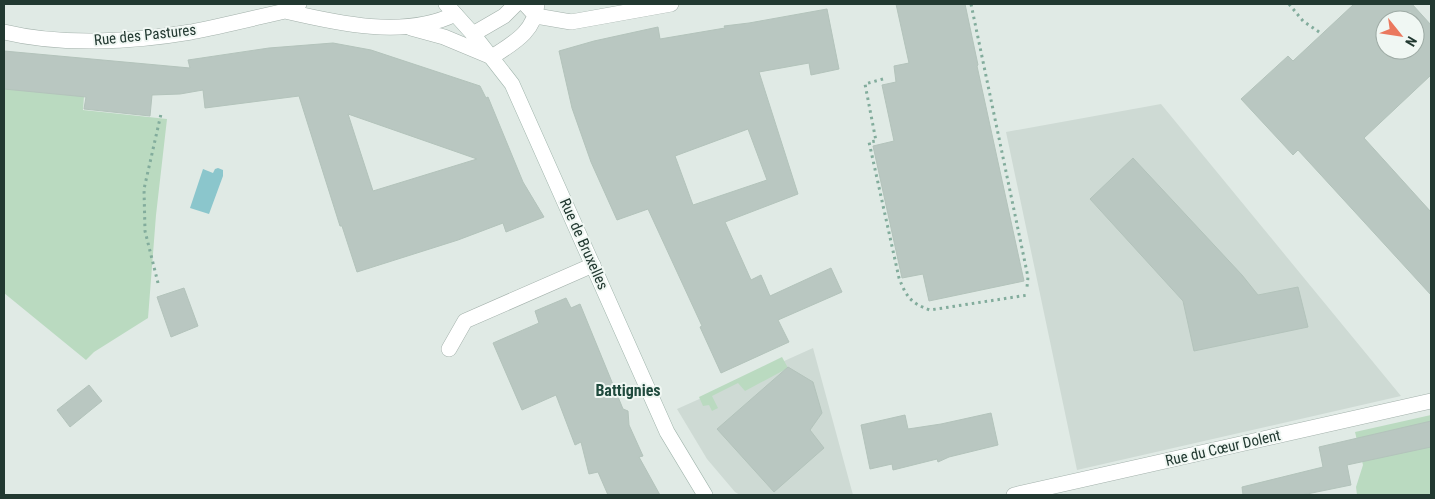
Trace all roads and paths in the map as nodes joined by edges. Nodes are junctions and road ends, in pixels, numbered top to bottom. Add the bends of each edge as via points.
1 (299, 4) edge
2 (516, 4) edge
3 (525, 4) edge
4 (671, 4) edge
5 (971, 4) edge
6 (1289, 4) edge
7 (450, 9) edge
8 (285, 10) junction
9 (536, 10) edge
10 (405, 27) junction
11 (4, 32) edge
12 (473, 34) junction
13 (1322, 34) dead end
14 (492, 57) junction
15 (883, 79) dead end
16 (161, 114) dead end
17 (593, 265) junction
18 (158, 283) dead end
19 (1027, 287) dead end
20 (1028, 295) dead end
21 (449, 349) dead end
22 (1431, 401) edge
23 (705, 495) edge
24 (1014, 495) edge

1 - 8 street, Rue des Pastures
2 - 12 street via 504,16
3 - 9 street
4 - 9 street via 572,22
5 - 19 path via 1028,277
6 - 13 path via 1303,21
7 - 10 street, Rue des Pastures via 436,22
7 - 12 street, Rue de Bruxelles
8 - 10 street, Rue des Pastures via 324,20
8 - 11 street, Rue des Pastures via 191,32 99,42 41,39
9 - 14 street via 522,37
10 - 14 street, Rue des Pastures via 444,37
12 - 14 street, Rue de Bruxelles
14 - 17 street, Rue de Bruxelles via 512,84
15 - 20 path via 865,84 876,141 869,142 899,278 906,296 918,306 930,310
16 - 18 path via 144,189 145,232
17 - 21 street via 465,321
17 - 23 street, Rue de Bruxelles via 667,432
22 - 24 street, Rue du Cœur Dolent

